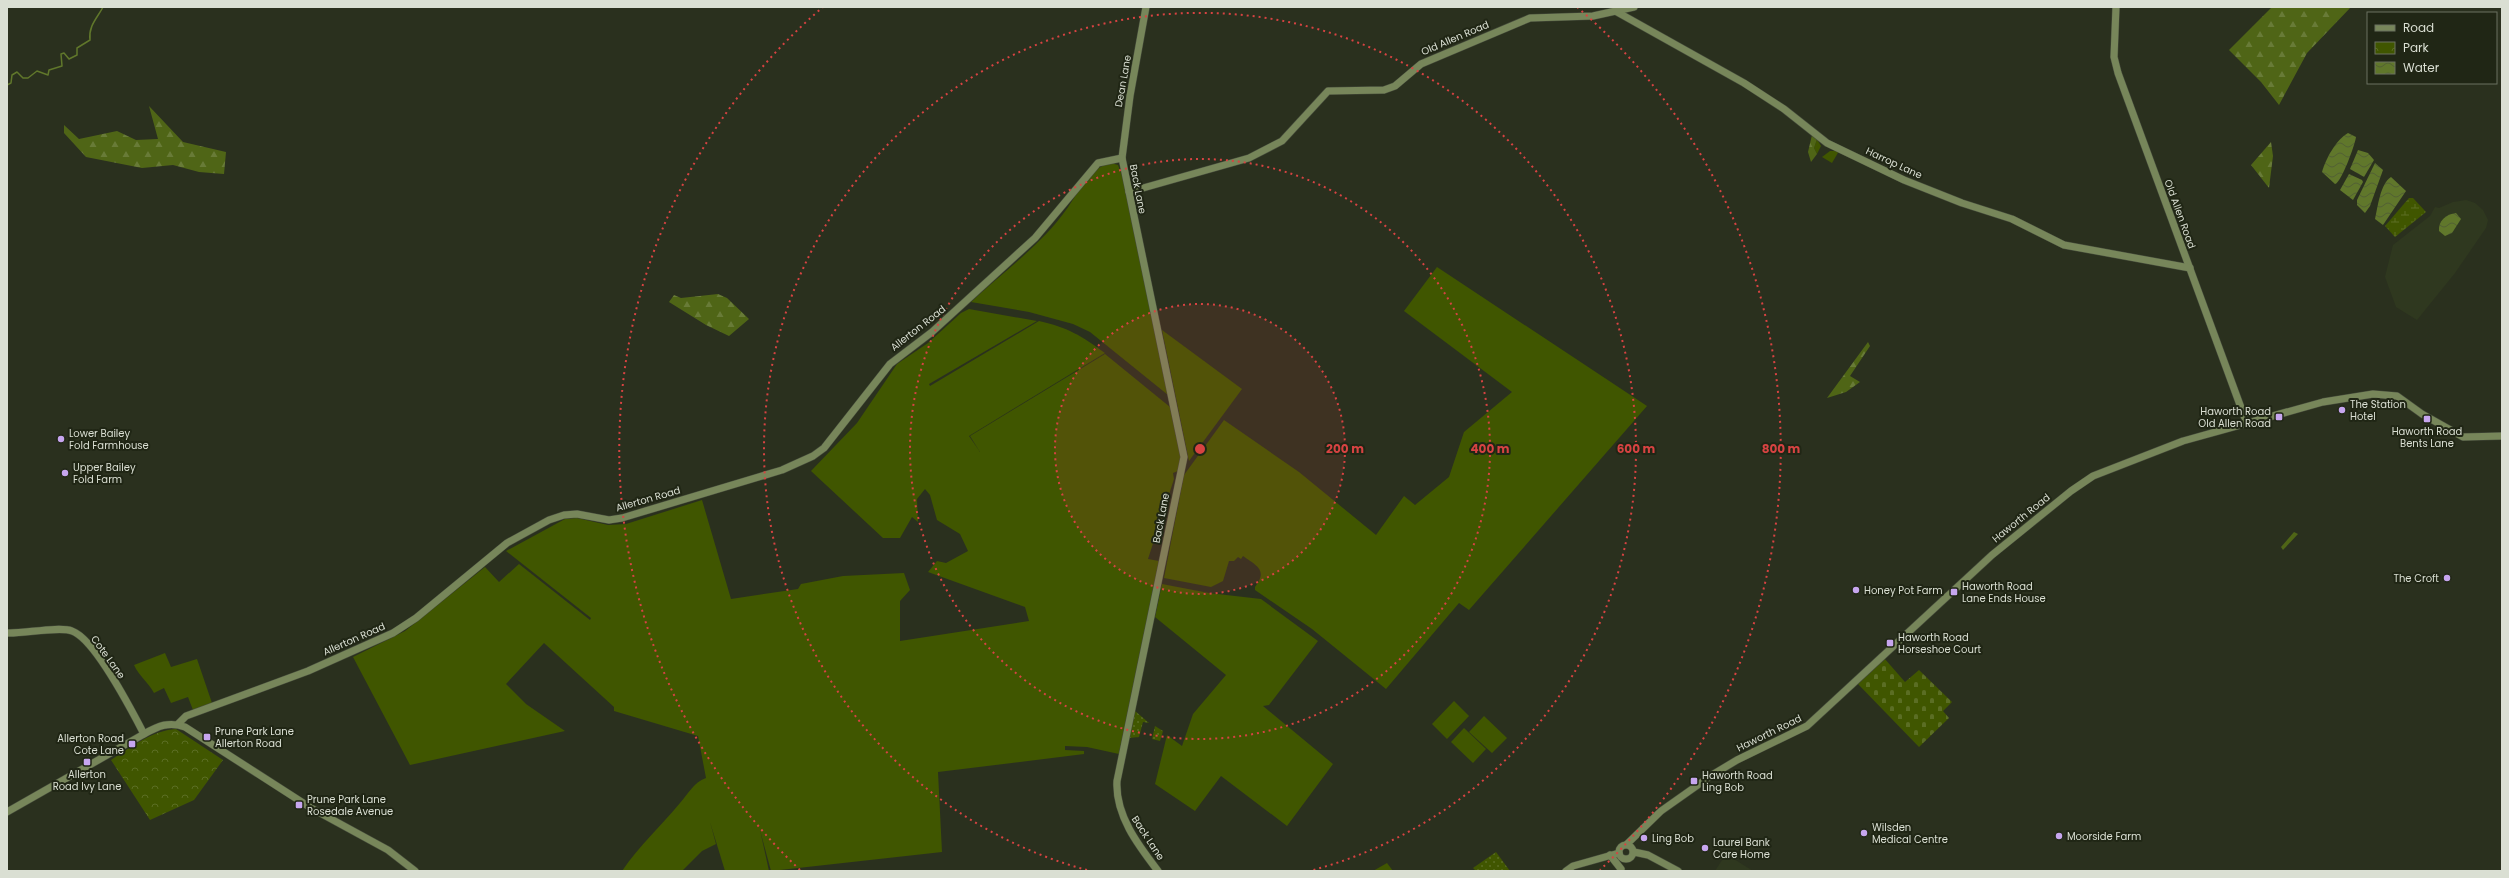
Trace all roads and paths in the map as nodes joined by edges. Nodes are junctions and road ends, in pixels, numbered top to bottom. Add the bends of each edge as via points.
1 (1146, 7) edge
2 (1634, 7) edge
3 (2116, 7) edge
4 (1616, 12) junction
5 (1122, 158) junction
6 (1129, 192) junction
7 (2190, 268) junction
8 (2247, 424) junction
9 (2502, 436) edge
10 (7, 633) edge
11 (178, 724) junction
12 (144, 734) junction
13 (7, 812) edge
14 (1627, 844) junction
15 (1634, 852) junction
16 (1619, 853) junction
17 (1610, 855) junction
18 (1621, 869) dead end
19 (415, 871) edge
20 (1158, 871) edge
21 (1566, 871) edge
22 (1678, 871) edge

1 - 5 street, Dean Lane
2 - 4 street, Old Allen Road
3 - 7 street, Old Allen Road via 2116,65
4 - 6 street, Old Allen Road via 1579,17 1530,18 1420,64 1395,86 1384,90 1328,91 1282,141 1249,158
4 - 7 street, Harrop Lane via 1744,83 1784,109 1827,143 1904,180 2012,219 2064,245
5 - 6 street, Back Lane
5 - 11 street, Allerton Road via 1098,163 1035,238 932,332 890,364 835,437 813,456 782,470 622,518 609,520 576,514 549,520 507,543 394,633 308,671 186,716
6 - 20 street, Back Lane via 1184,457 1117,781 1118,807
7 - 8 street, Old Allen Road
8 - 9 street, Haworth Road via 2323,402 2384,394 2397,396 2427,417 2463,437
8 - 14 street, Haworth Road via 2183,441 2151,453 2093,476 2070,491 1992,554 1807,726 1712,775 1661,811
10 - 12 street, Cote Lane via 72,631 83,639 125,697
11 - 12 street, Allerton Road via 166,724
11 - 19 street via 311,808 388,850
12 - 13 street, Allerton Road
14 - 15 street
14 - 16 street, Haworth Road via 1621,847
15 - 16 street via 1626,859
15 - 22 street via 1648,855
16 - 17 street
17 - 18 street
17 - 21 street via 1573,866

